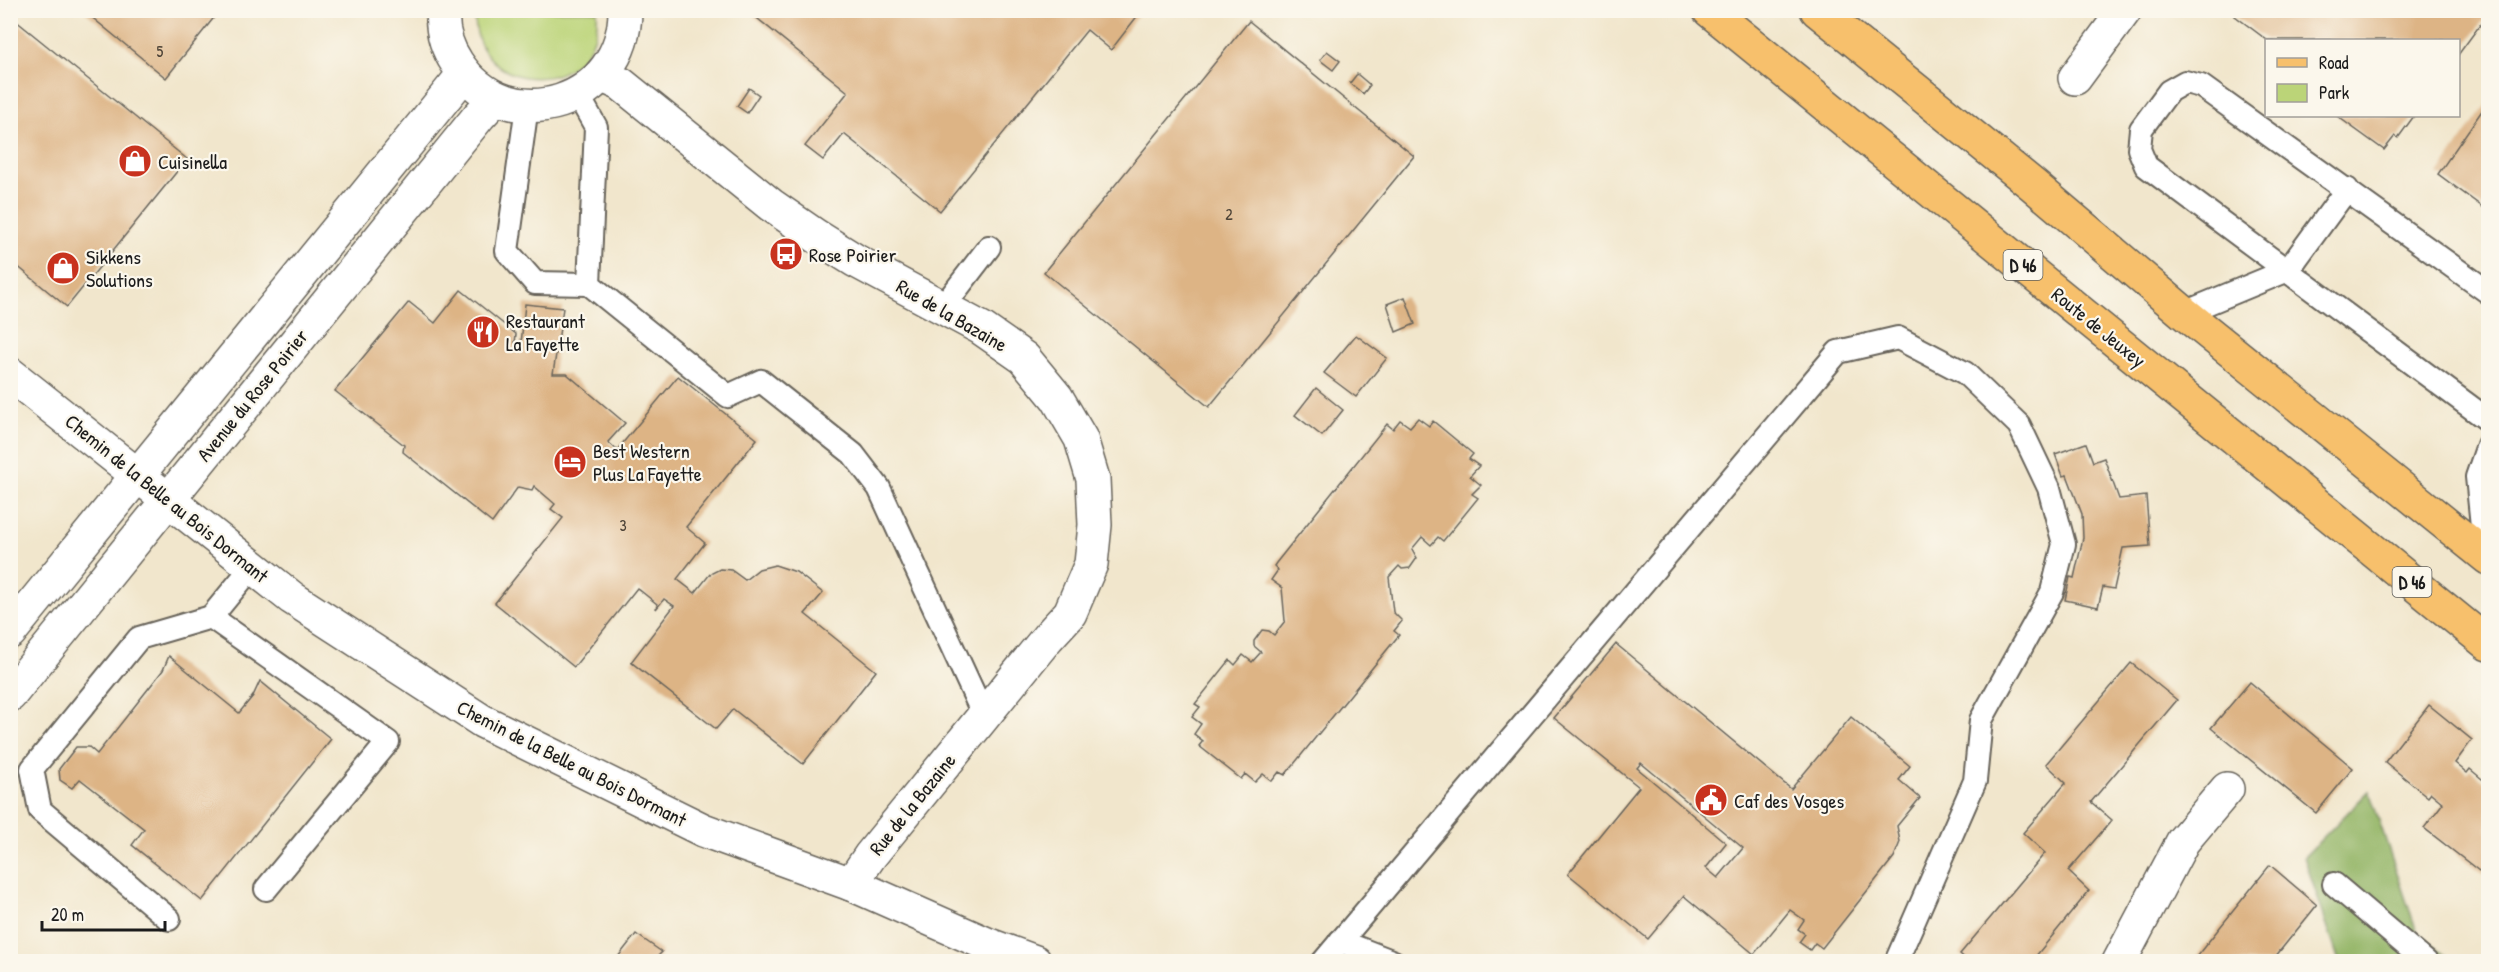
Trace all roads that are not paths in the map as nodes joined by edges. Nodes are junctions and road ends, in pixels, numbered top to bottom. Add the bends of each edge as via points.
1 (442, 10) edge
2 (625, 10) edge
3 (1709, 10) edge
4 (1817, 10) edge
5 (2125, 10) edge
6 (464, 74) junction
7 (2075, 78) dead end
8 (590, 85) junction
9 (512, 102) junction
10 (2347, 189) junction
11 (989, 247) dead end
12 (2288, 270) junction
13 (589, 285) junction
14 (2488, 291) edge
15 (943, 307) junction
16 (2184, 313) junction
17 (10, 374) edge
18 (2488, 420) edge
19 (2488, 445) edge
20 (126, 465) junction
21 (168, 499) junction
22 (2487, 556) edge
23 (252, 567) junction
24 (211, 617) junction
25 (10, 632) edge
26 (2488, 644) edge
27 (10, 695) edge
28 (984, 716) junction
29 (2227, 789) dead end
30 (851, 884) junction
31 (2334, 884) dead end
32 (266, 889) dead end
33 (169, 919) dead end
34 (1340, 942) junction
35 (1023, 960) edge
36 (1323, 962) edge
37 (1394, 962) edge
38 (1896, 962) edge
39 (2120, 962) edge
40 (2426, 962) edge

1 - 6 street via 445,36
2 - 8 street via 625,29 617,54
3 - 26 main road, Route de Jeuxey / D 46
4 - 16 main road
5 - 7 street
6 - 9 street via 479,88
6 - 20 street, Avenue du Rose Poirier
8 - 9 street via 553,104
8 - 13 lane via 596,127
8 - 15 street, Rue de la Bazaine via 621,84 771,205 856,261
9 - 13 lane via 507,251 535,283
9 - 21 street, Avenue du Rose Poirier via 479,116
10 - 12 lane
10 - 12 lane via 2200,86 2185,82 2169,91 2141,129 2139,149 2146,166
10 - 14 lane
11 - 15 lane
12 - 16 lane
12 - 18 lane
13 - 28 lane via 728,396 761,381 853,454 879,488
15 - 28 street, Rue de la Bazaine via 1024,358 1057,398 1081,439 1093,479 1095,525 1091,564 1070,613
16 - 22 main road
17 - 20 street, Chemin de la Belle au Bois Dormant
19 - 22 lane via 2477,477
20 - 21 street, Chemin de la Belle au Bois Dormant
20 - 25 street, Avenue du Rose Poirier
21 - 23 street, Chemin de la Belle au Bois Dormant
21 - 27 street, Avenue du Rose Poirier
23 - 24 lane
23 - 30 street, Chemin de la Belle au Bois Dormant via 292,598 482,721 703,830
24 - 32 lane via 387,742
24 - 33 lane via 139,638 32,770 40,810
28 - 30 street, Rue de la Bazaine
29 - 39 street via 2183,841
30 - 35 street, Chemin de la Belle au Bois Dormant
31 - 40 lane
34 - 36 lane
34 - 37 lane
34 - 38 lane via 1838,352 1898,338 1965,373 2019,425 2049,488 2064,544 2052,592 1981,720 1975,781

